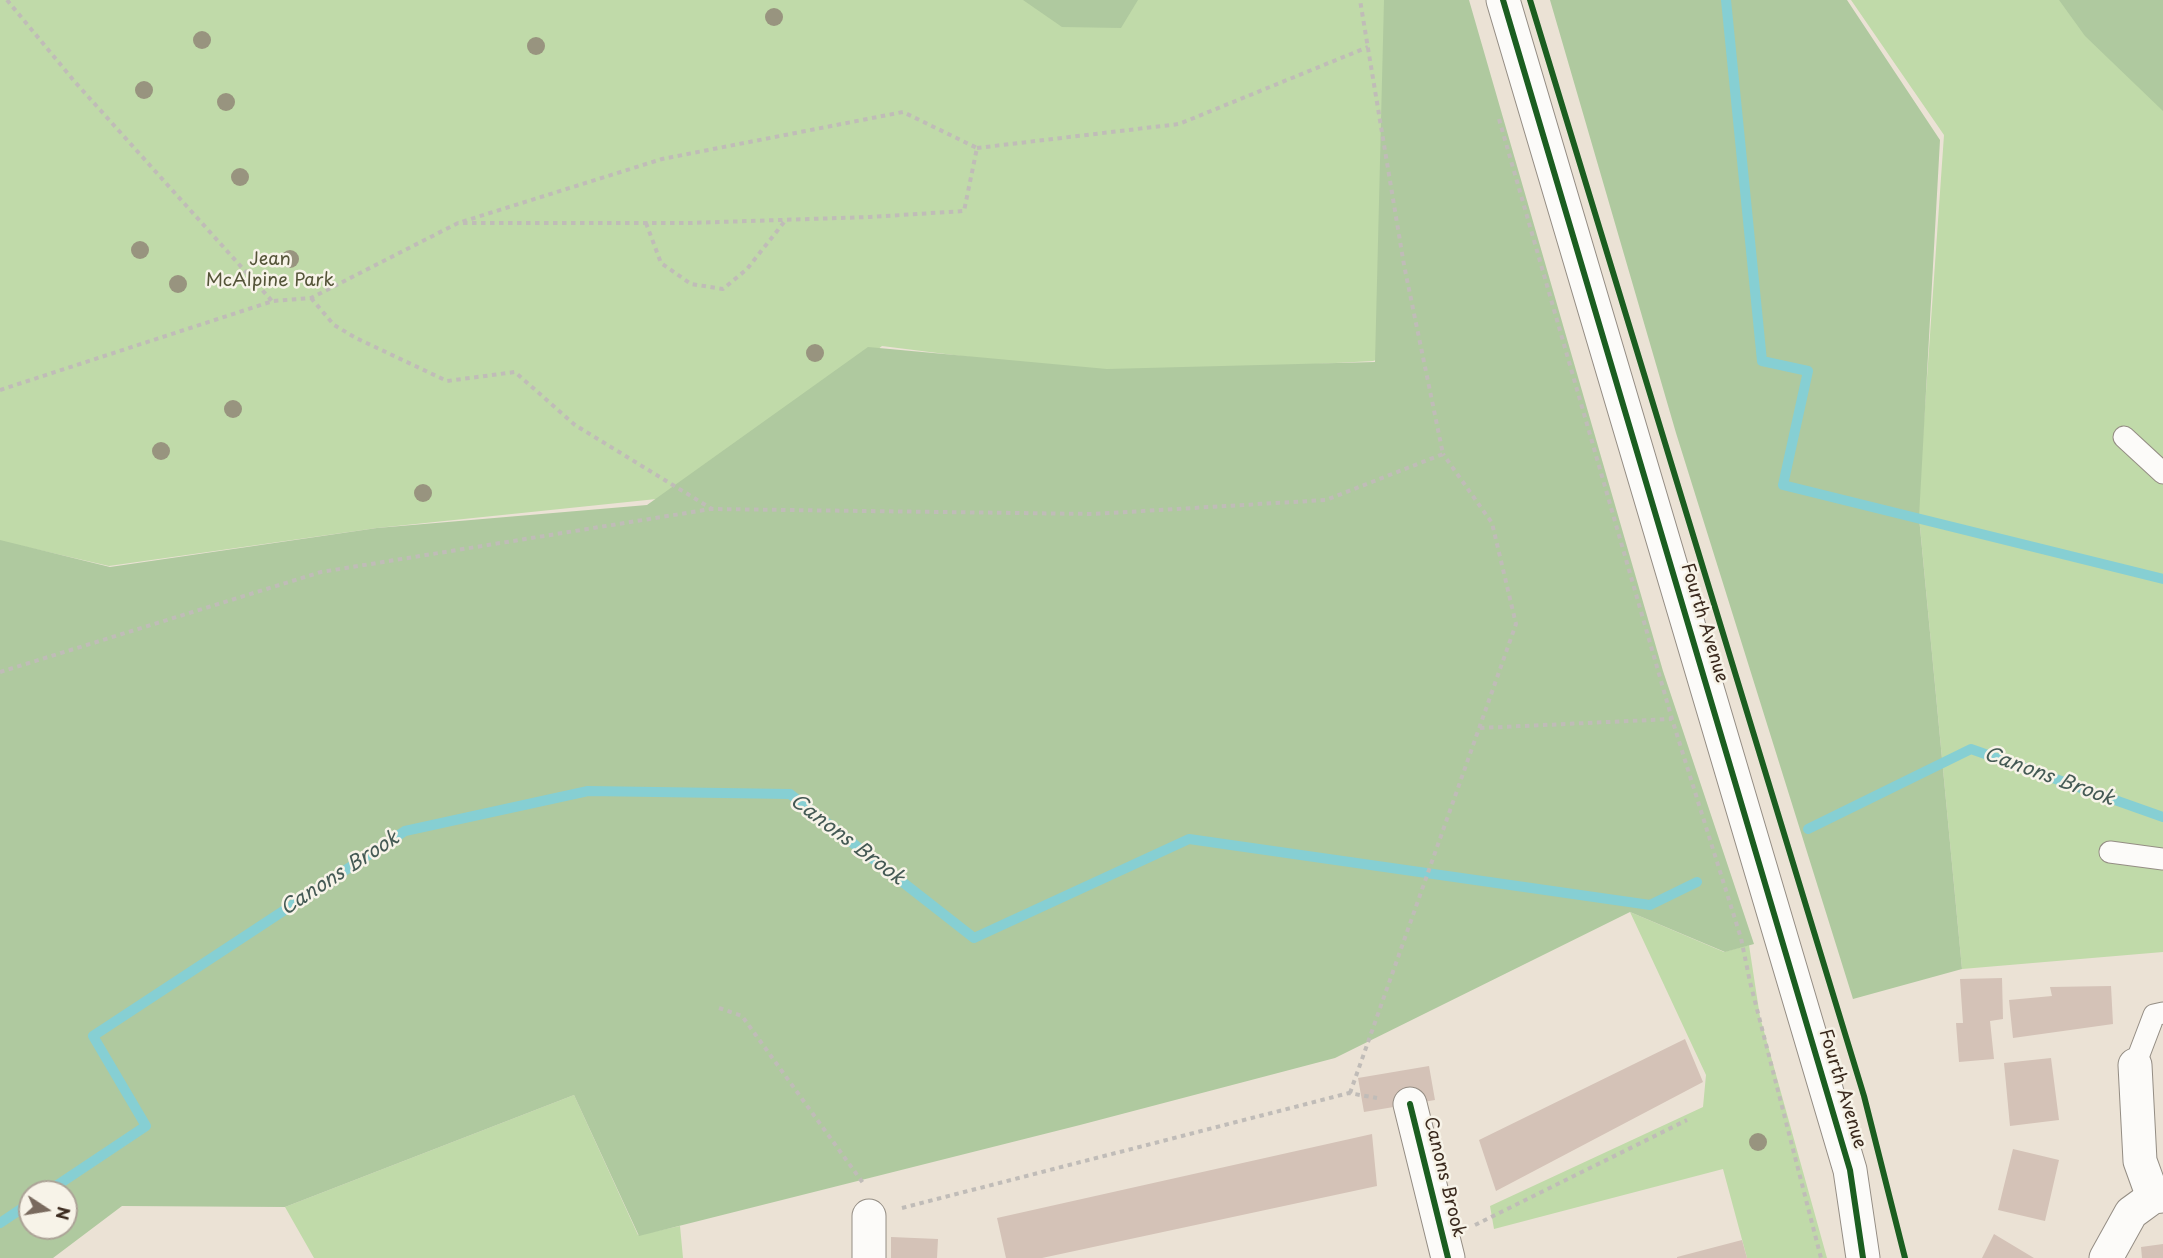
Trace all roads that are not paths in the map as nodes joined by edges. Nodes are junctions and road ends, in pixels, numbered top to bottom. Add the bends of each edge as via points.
1 (1503, 0) edge
2 (2124, 437) dead end
3 (2163, 473) edge
4 (2110, 852) dead end
5 (2163, 859) edge
6 (2163, 1013) edge
7 (2135, 1065) joint
8 (1410, 1104) road end
9 (2158, 1197) edge
10 (869, 1216) road end
11 (1446, 1249) edge
12 (869, 1258) edge
13 (1863, 1258) edge
14 (2106, 1258) edge

1 - 13 street, Fourth Avenue via 1850,1170
2 - 3 lane
4 - 5 lane
6 - 7 lane via 2154,1016
7 - 9 street via 2140,1161
8 - 11 street, Canons Brook
9 - 14 street via 2131,1213
10 - 12 street

